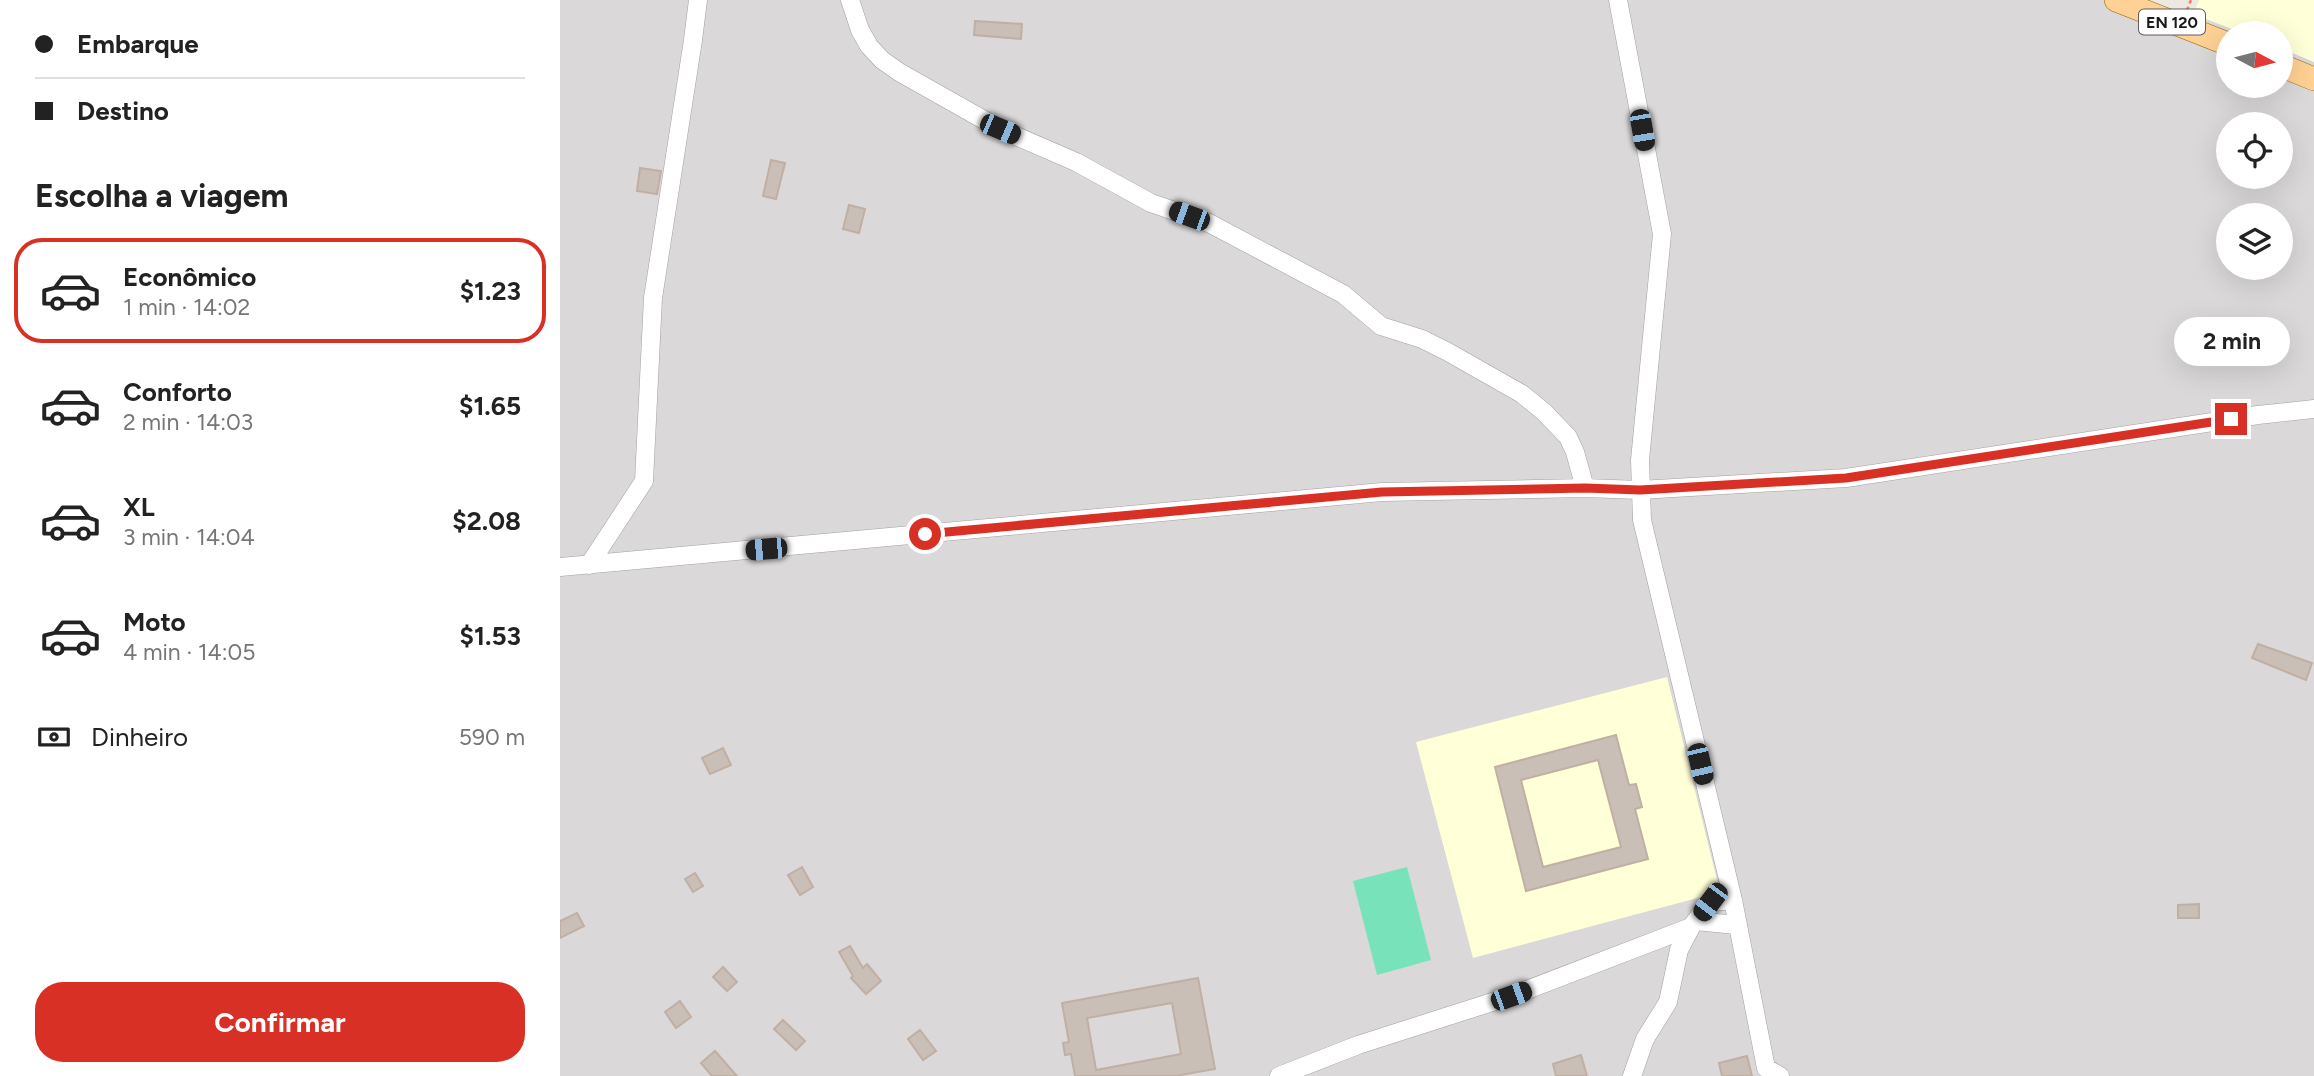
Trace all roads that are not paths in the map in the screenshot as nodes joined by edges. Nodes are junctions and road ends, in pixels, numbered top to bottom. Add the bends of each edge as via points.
1 (698, 0) edge
2 (850, 0) edge
3 (1618, 0) edge
4 (2116, 0) edge
5 (2216, 39) edge
6 (2293, 70) edge
7 (2314, 79) edge
8 (2314, 409) edge
9 (1585, 488) junction
10 (1640, 490) junction
11 (589, 565) junction
12 (560, 567) edge
13 (1733, 900) junction
14 (1693, 924) junction
15 (1736, 925) junction
16 (1771, 1073) edge
17 (1279, 1076) edge
18 (1632, 1076) edge

1 - 11 street via 653,298 644,481
2 - 9 street via 869,46 899,72 1000,129 1076,162 1151,203 1240,239 1343,294 1381,326 1448,352 1522,394 1568,437
3 - 10 street via 1662,234
4 - 5 main road, EN 120
6 - 7 main road
8 - 10 street via 1846,478
9 - 10 street
9 - 11 street via 1382,492
10 - 13 street via 1642,520
11 - 12 street
13 - 14 street via 1710,902
13 - 15 street
14 - 15 street
14 - 17 street via 1511,996 1358,1045
14 - 18 street via 1679,950 1668,1002 1644,1039
15 - 16 street

